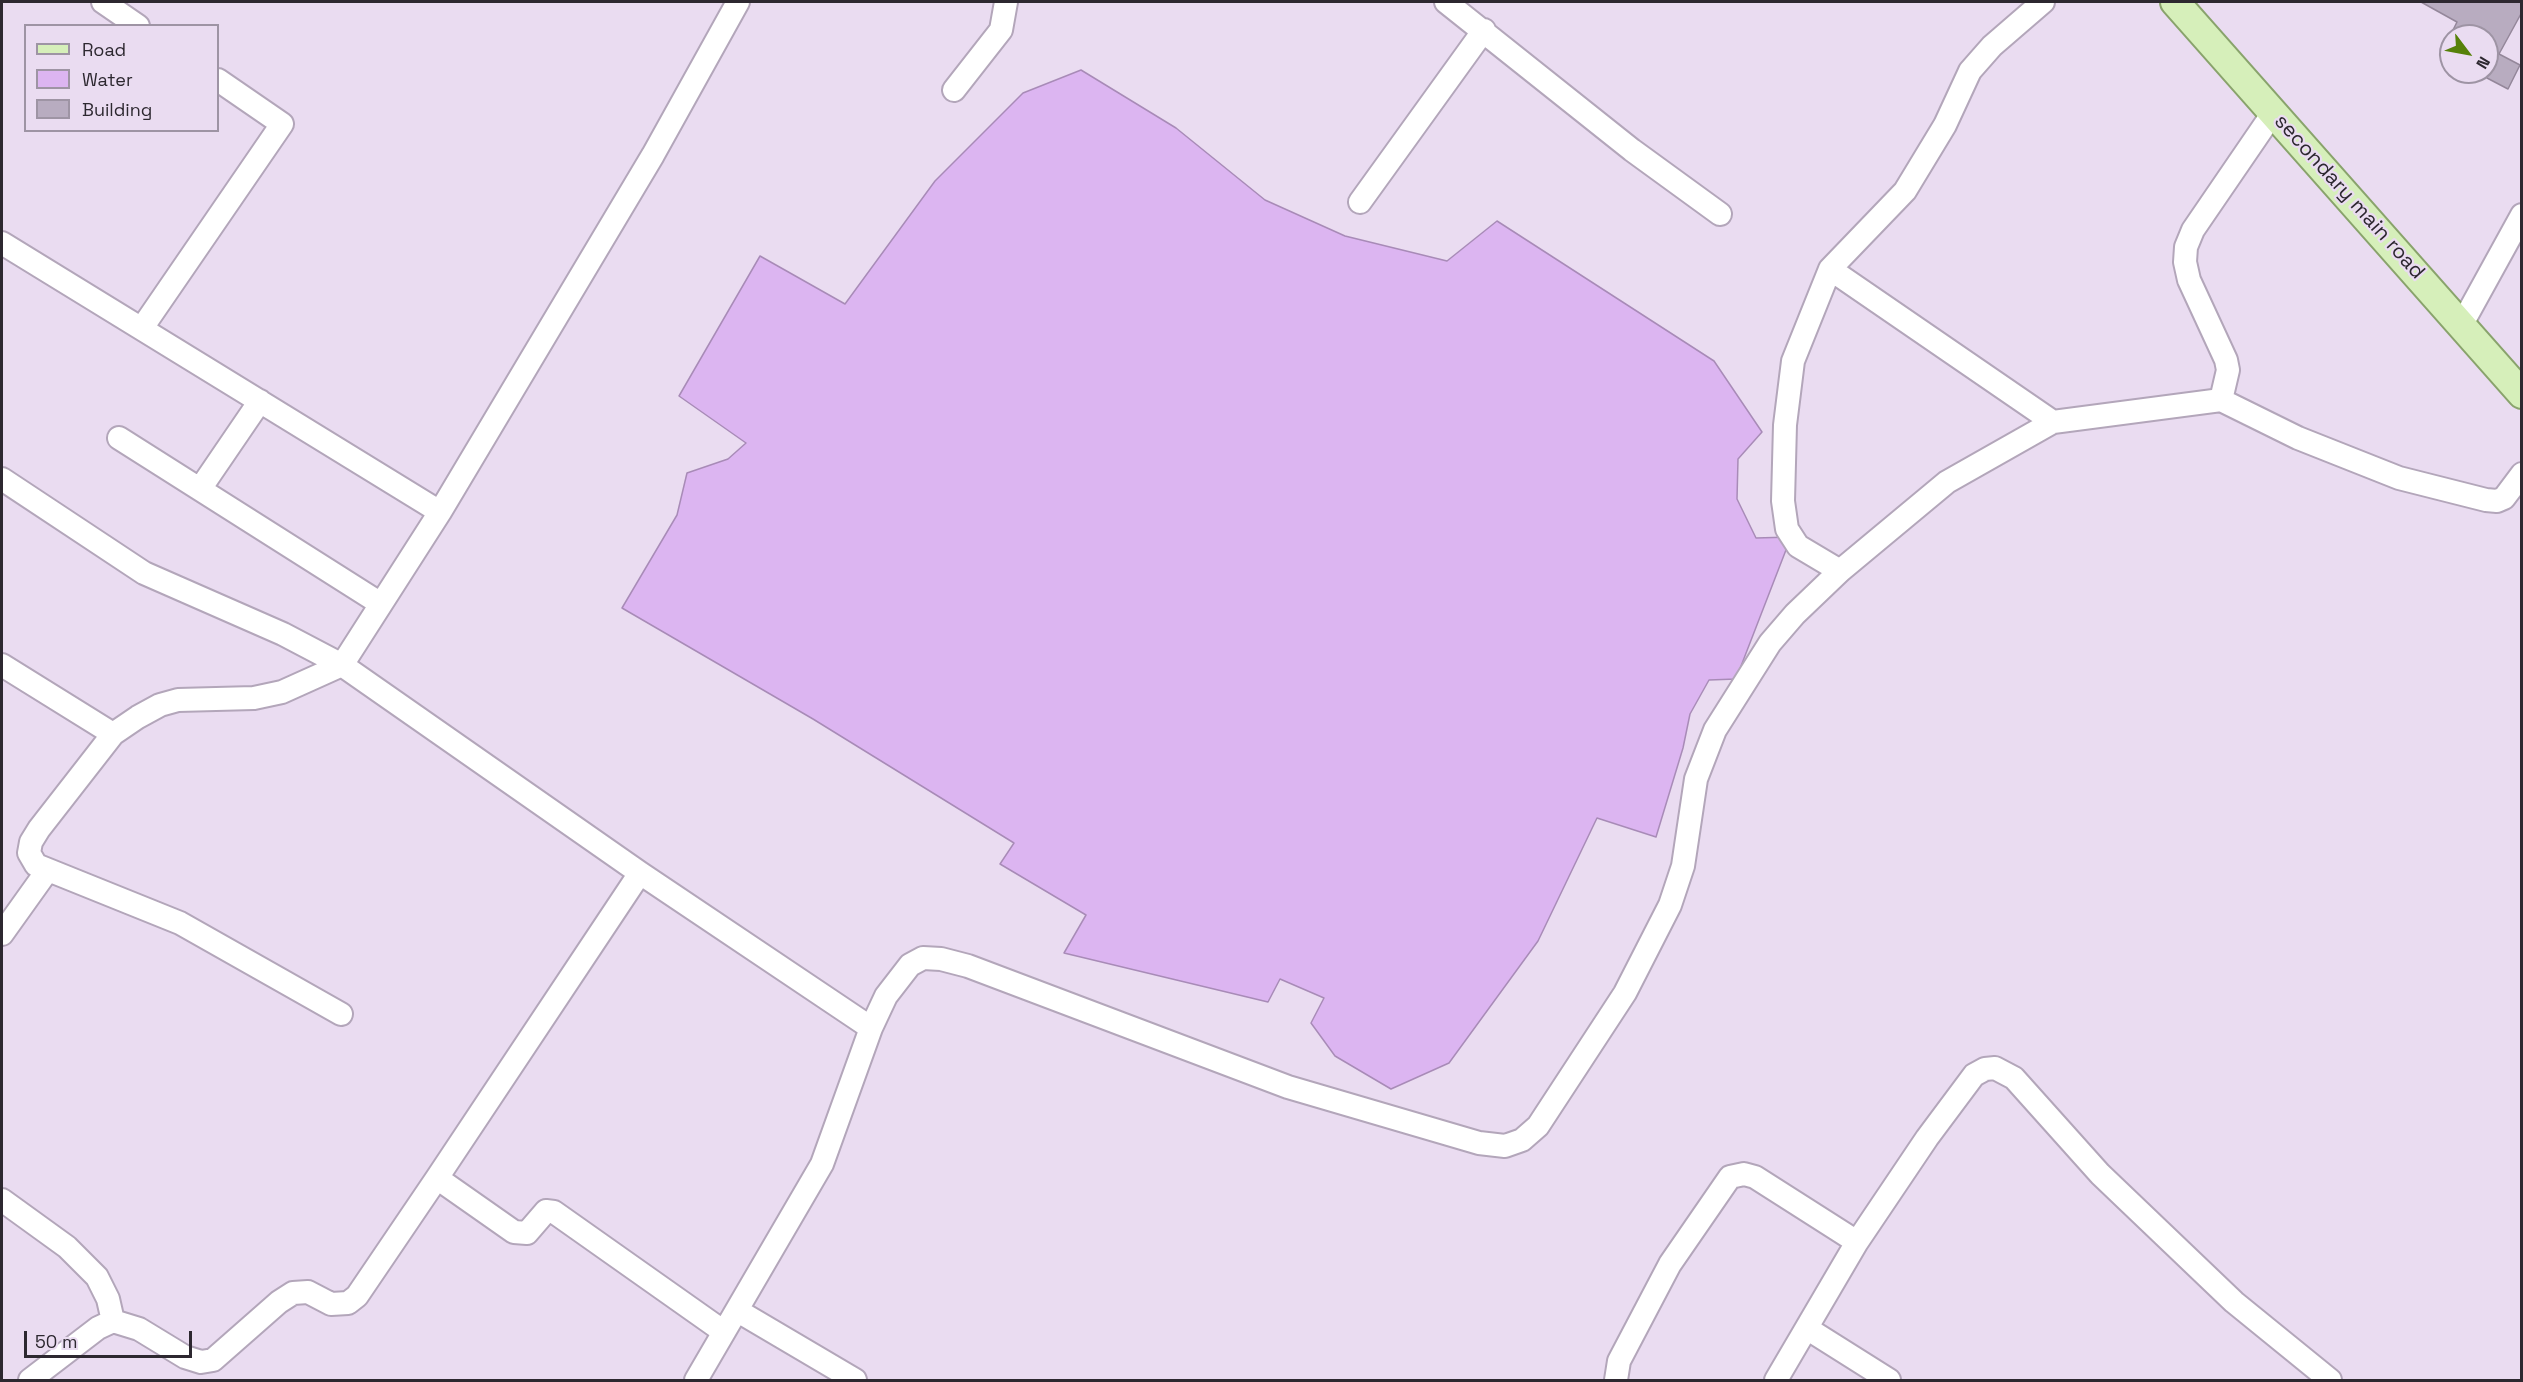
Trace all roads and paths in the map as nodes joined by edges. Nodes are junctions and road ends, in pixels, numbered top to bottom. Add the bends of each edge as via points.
1 (103, 2) edge
2 (738, 2) edge
3 (1006, 2) edge
4 (1446, 2) edge
5 (2043, 2) edge
6 (2175, 2) edge
7 (1477, 16) edge
8 (135, 24) edge
9 (219, 81) edge
10 (954, 90) dead end
11 (2273, 113) junction
12 (1360, 202) dead end
13 (1720, 214) dead end
14 (2522, 215) edge
15 (2, 243) edge
16 (1830, 268) junction
17 (2462, 324) junction
18 (142, 328) junction
19 (2522, 394) edge
20 (2221, 400) junction
21 (260, 401) junction
22 (2053, 422) junction
23 (119, 438) dead end
24 (2522, 474) edge
25 (2, 479) edge
26 (200, 489) junction
27 (440, 512) junction
28 (1840, 571) junction
29 (381, 604) junction
30 (2, 664) edge
31 (342, 664) junction
32 (114, 734) junction
33 (47, 871) junction
34 (640, 873) junction
35 (2, 934) edge
36 (341, 1014) dead end
37 (871, 1028) junction
38 (437, 1178) junction
39 (2, 1200) edge
40 (1857, 1242) junction
41 (738, 1311) junction
42 (113, 1321) junction
43 (1808, 1329) junction
44 (724, 1332) junction
45 (30, 1380) edge
46 (696, 1380) edge
47 (855, 1380) edge
48 (1616, 1380) edge
49 (1776, 1380) edge
50 (1889, 1380) edge
51 (2330, 1380) edge

1 - 8 street
2 - 27 street via 653,155
3 - 10 street via 1001,30
4 - 7 street
5 - 16 street via 1970,70 1945,125 1905,190
6 - 11 main road, secondary main road
7 - 12 street
7 - 13 street via 1632,150
9 - 18 street via 282,124
11 - 17 main road, secondary main road
11 - 20 street via 2193,230 2186,248 2189,280 2226,360 2228,370
14 - 17 street
15 - 18 street
16 - 22 street
16 - 28 street via 1791,370 1783,501 1787,529 1798,546
17 - 19 main road, secondary main road
18 - 21 street
20 - 22 street
20 - 24 street via 2298,438 2399,478 2486,500 2504,498
21 - 26 street
21 - 27 street
22 - 28 street via 1947,482
23 - 26 street
25 - 31 street via 144,573
26 - 29 street
27 - 29 street
28 - 37 street via 1770,643 1715,730 1696,779 1683,866 1670,905 1612,1013 1555,1103 1522,1140 1505,1146 1479,1143 1288,1087 968,966 940,959 923,958 909,965 886,996
29 - 31 street
30 - 32 street
31 - 32 street via 310,681 263,696 178,700 160,705
31 - 34 street
32 - 33 street via 31,842 30,858
33 - 35 street
33 - 36 street via 180,923
34 - 37 street
34 - 38 street
37 - 41 street via 822,1164
38 - 42 street via 357,1296 348,1303 331,1304 308,1292 293,1293 213,1360 201,1362 185,1357 139,1329
38 - 44 street via 514,1233 527,1233 546,1211 554,1212
39 - 42 street via 67,1247 97,1277
40 - 43 street
40 - 48 street via 1755,1177 1730,1177 1670,1264 1619,1361
40 - 51 street via 1960,1092 1974,1075 1995,1068 2014,1078 2100,1174 2234,1302
41 - 44 street
41 - 47 street
42 - 45 street
43 - 49 street
43 - 50 street
44 - 46 street

